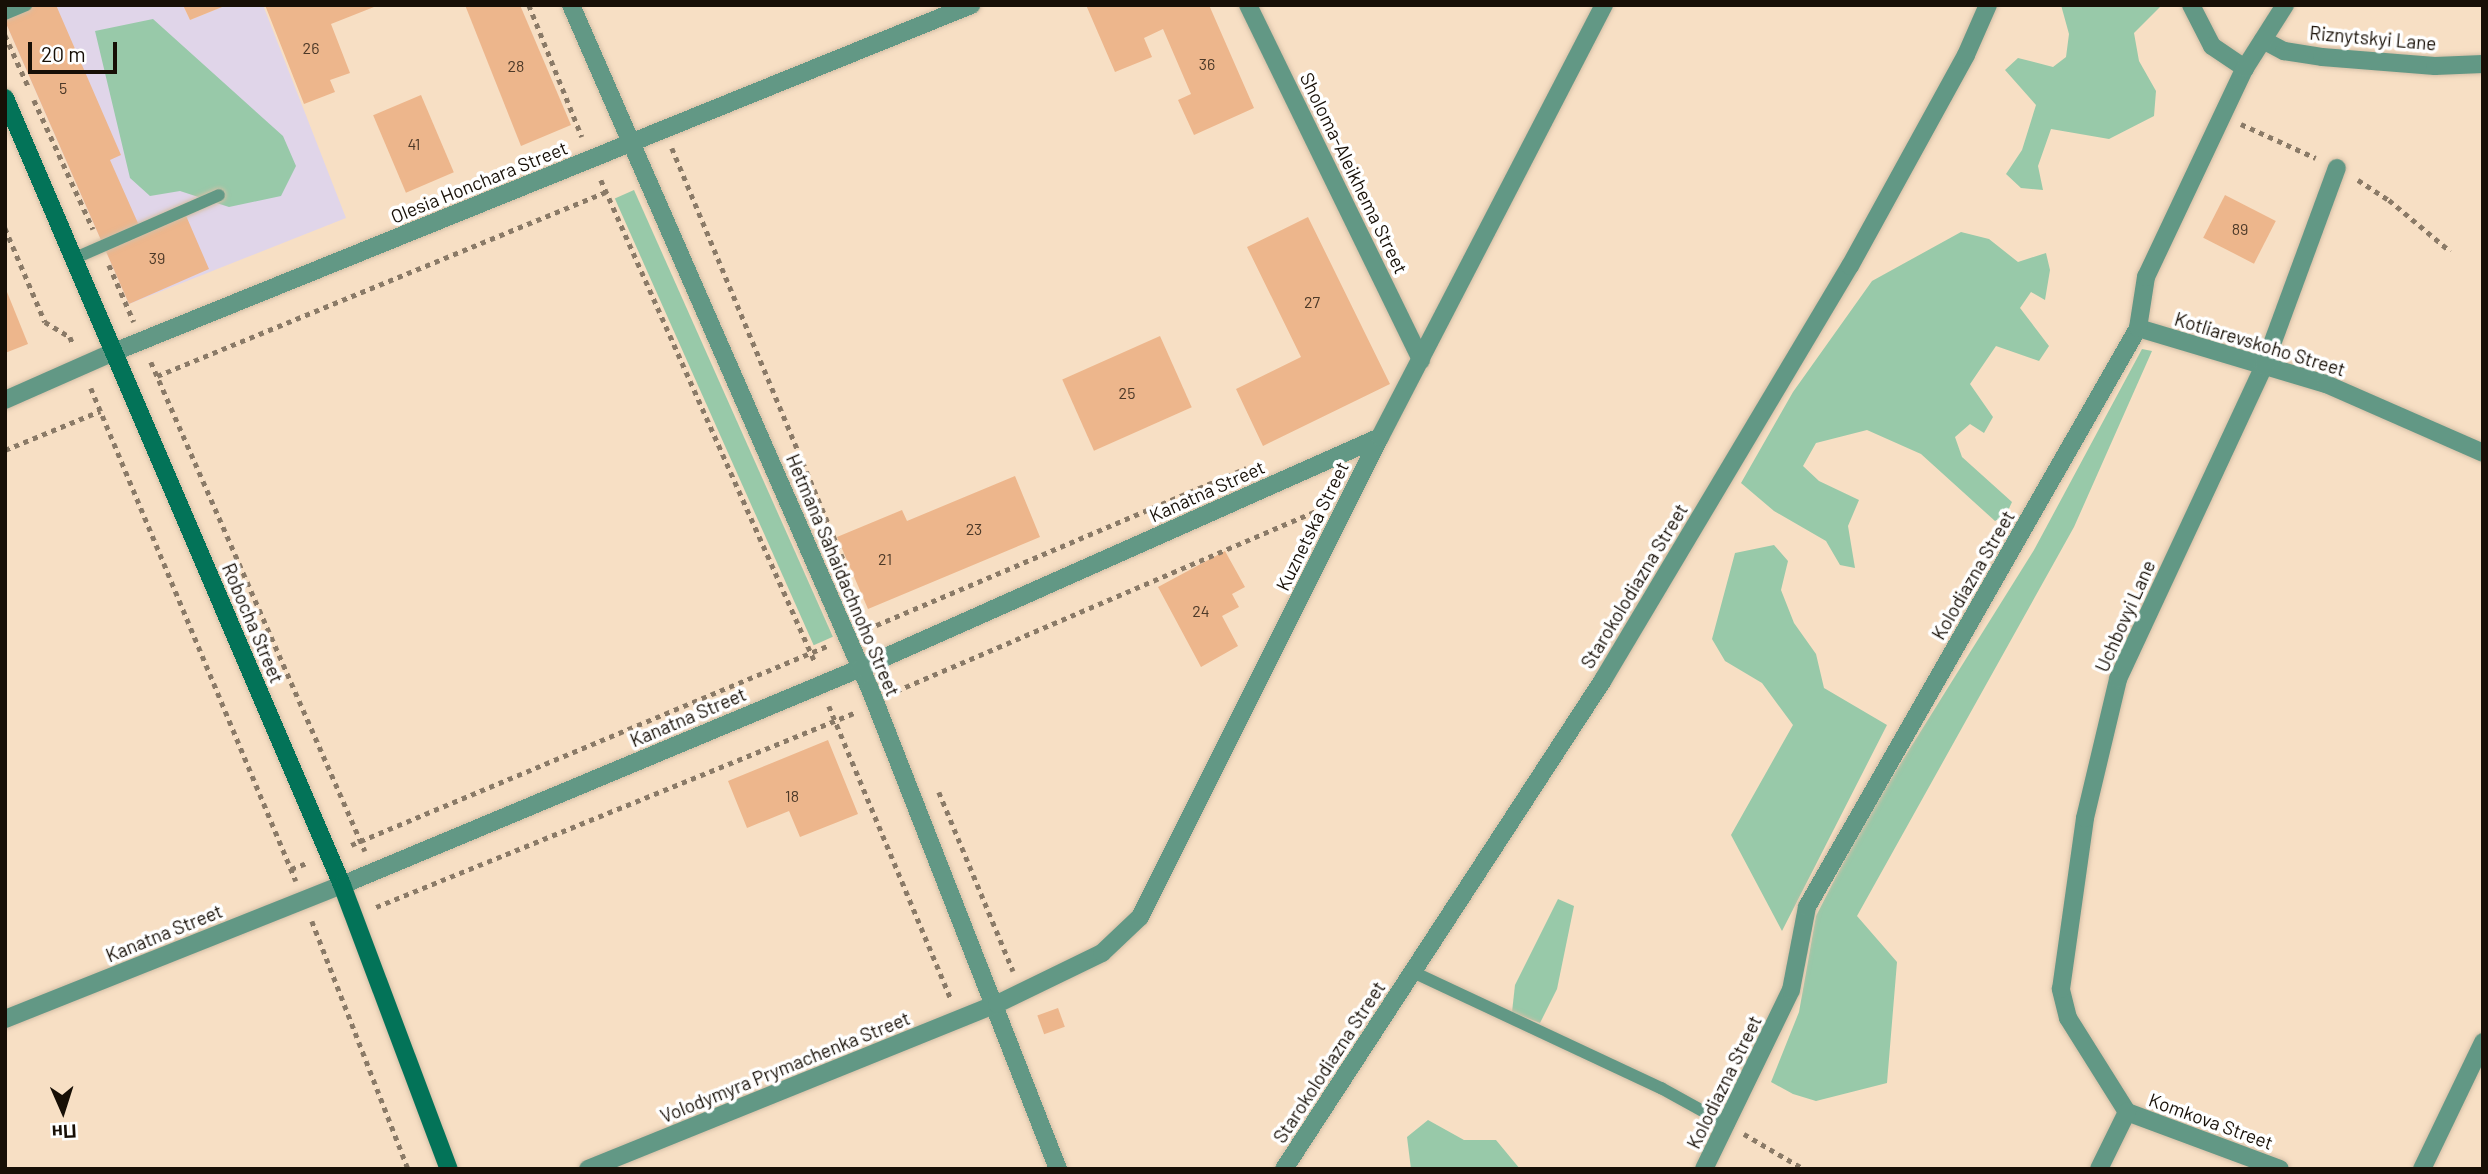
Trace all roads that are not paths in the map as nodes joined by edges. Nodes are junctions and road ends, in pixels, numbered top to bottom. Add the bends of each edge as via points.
1 (26, 5) edge
2 (571, 5) edge
3 (971, 5) edge
4 (1248, 5) edge
5 (1604, 5) edge
6 (1988, 5) edge
7 (2191, 5) edge
8 (2285, 5) edge
9 (5, 14) edge
10 (2263, 40) junction
11 (2483, 64) edge
12 (2245, 68) junction
13 (5, 98) edge
14 (634, 142) junction
15 (2337, 168) road end
16 (219, 195) dead end
17 (75, 258) junction
18 (2138, 328) junction
19 (114, 352) junction
20 (1421, 360) junction
21 (2264, 366) junction
22 (5, 400) edge
23 (1380, 437) junction
24 (2483, 453) edge
25 (861, 668) junction
26 (342, 885) junction
27 (1413, 972) junction
28 (997, 1004) junction
29 (5, 1019) edge
30 (2483, 1042) edge
31 (2127, 1112) junction
32 (1728, 1125) junction
33 (449, 1169) edge
34 (588, 1169) edge
35 (1058, 1169) edge
36 (1284, 1169) edge
37 (1704, 1169) edge
38 (2099, 1169) edge
39 (2280, 1169) edge
40 (2422, 1169) edge

1 - 9 lane
2 - 14 street, Hetmana Sahaidachnoho Street
3 - 14 street, Olesia Honchara Street
4 - 20 street, Sholoma-Aleikhema Street
5 - 20 street, Kuznetska Street
6 - 27 street, Starokolodiazna Street via 1966,55 1850,266 1603,680
7 - 12 street via 2212,46
8 - 10 street, Kolodiazna Street
10 - 11 street, Riznytskyi Lane via 2284,51 2322,57 2435,66
10 - 12 street, Kolodiazna Street
12 - 18 street, Kolodiazna Street via 2146,277
13 - 17 street, Robocha Street
14 - 19 street, Olesia Honchara Street
14 - 25 street, Hetmana Sahaidachnoho Street
15 - 21 street, Uchbovyi Lane
16 - 17 lane
17 - 19 street, Robocha Street
18 - 21 street, Kotliarevskoho Street
18 - 32 street, Kolodiazna Street via 1807,907 1791,990
19 - 22 street, Olesia Honchara Street
19 - 26 street, Robocha Street
20 - 23 street, Kuznetska Street
21 - 24 street, Kotliarevskoho Street via 2326,384
21 - 31 street, Uchbovyi Lane via 2118,679 2085,818 2061,989 2068,1018
23 - 25 street, Kanatna Street
23 - 28 street, Kuznetska Street via 1140,918 1102,953
25 - 26 street, Kanatna Street
25 - 28 street, Hetmana Sahaidachnoho Street
26 - 29 street, Kanatna Street
26 - 33 street, Robocha Street
27 - 32 lane via 1661,1088
27 - 36 street, Starokolodiazna Street
28 - 34 street, Volodymyra Prymachenka Street
28 - 35 street, Hetmana Sahaidachnoho Street
30 - 40 street
31 - 38 street
31 - 39 street, Komkova Street
32 - 37 street, Kolodiazna Street

